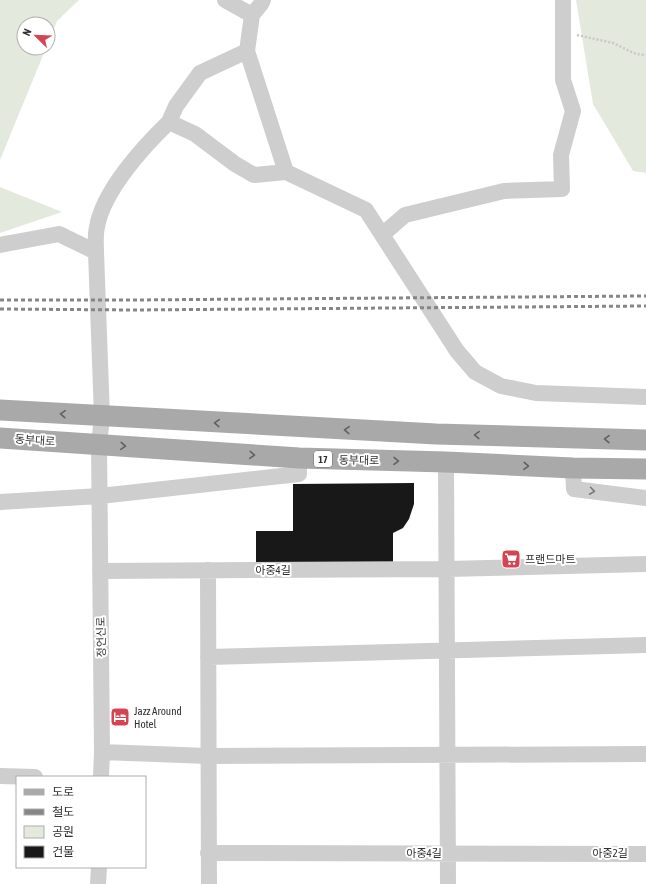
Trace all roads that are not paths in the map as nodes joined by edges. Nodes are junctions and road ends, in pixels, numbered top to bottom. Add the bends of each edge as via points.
1 (225, 0) edge
2 (263, 0) edge
3 (563, 0) edge
4 (252, 15) junction
5 (247, 51) junction
6 (169, 122) junction
7 (286, 172) junction
8 (382, 235) junction
9 (0, 245) edge
10 (96, 252) junction
11 (646, 397) edge
12 (0, 410) edge
13 (102, 417) junction
14 (0, 438) edge
15 (646, 440) edge
16 (99, 444) junction
17 (299, 458) junction
18 (446, 462) junction
19 (573, 468) junction
20 (646, 469) edge
21 (100, 496) junction
22 (646, 498) edge
23 (0, 502) edge
24 (646, 564) edge
25 (447, 569) junction
26 (208, 570) junction
27 (100, 571) junction
28 (646, 645) edge
29 (447, 651) junction
30 (208, 657) junction
31 (102, 752) junction
32 (646, 754) edge
33 (447, 755) junction
34 (208, 756) junction
35 (0, 776) edge
36 (16, 776) edge
37 (101, 776) edge
38 (208, 853) junction
39 (448, 853) junction
40 (574, 853) joint
41 (646, 854) edge
42 (99, 868) edge
43 (98, 884) edge
44 (209, 884) edge
45 (448, 884) edge

1 - 4 street
2 - 4 street
3 - 8 street via 563,80 573,111 561,155 562,189 504,191 405,215
4 - 5 street
5 - 6 street, 정언신로 via 200,73 176,106
5 - 7 street
6 - 7 street via 195,134 254,175
6 - 10 street, 정언신로 via 148,143 113,188 97,228
7 - 8 street via 366,210
8 - 11 street via 457,351 475,372 501,386 536,393
9 - 10 street via 59,234
10 - 13 street, 정언신로
13 -> 12 main road
15 -> 13 main road via 436,434
13 - 16 street, 정언신로
14 - 16 main road, 동부대로 / 17
16 -> 17 main road, 동부대로 / 17
16 - 21 street, 정언신로
17 -> 18 main road, 동부대로 / 17
17 - 21 street via 299,474
18 -> 19 main road, 동부대로 / 17
18 - 25 street, 아중4길
19 - 20 main road, 동부대로 / 17
19 -> 22 street via 574,489
21 - 23 street
21 - 27 street, 정언신로
24 - 25 street, 아중4길
25 - 26 street, 아중4길
25 - 29 street, 아중4길
26 - 27 street, 아중4길
26 - 30 street
27 - 31 street, 정언신로
28 - 29 street
29 - 30 street
29 - 33 street, 아중4길
30 - 34 street
31 - 34 street
31 - 37 street, 정언신로
32 - 33 street
33 - 34 street
33 - 39 street, 아중4길
34 - 38 street
35 - 36 street
38 - 39 street, 아중4길
38 - 44 street
39 - 40 street, 아중4길
39 - 45 street, 아중4길
40 - 41 street, 아중2길
42 - 43 street

